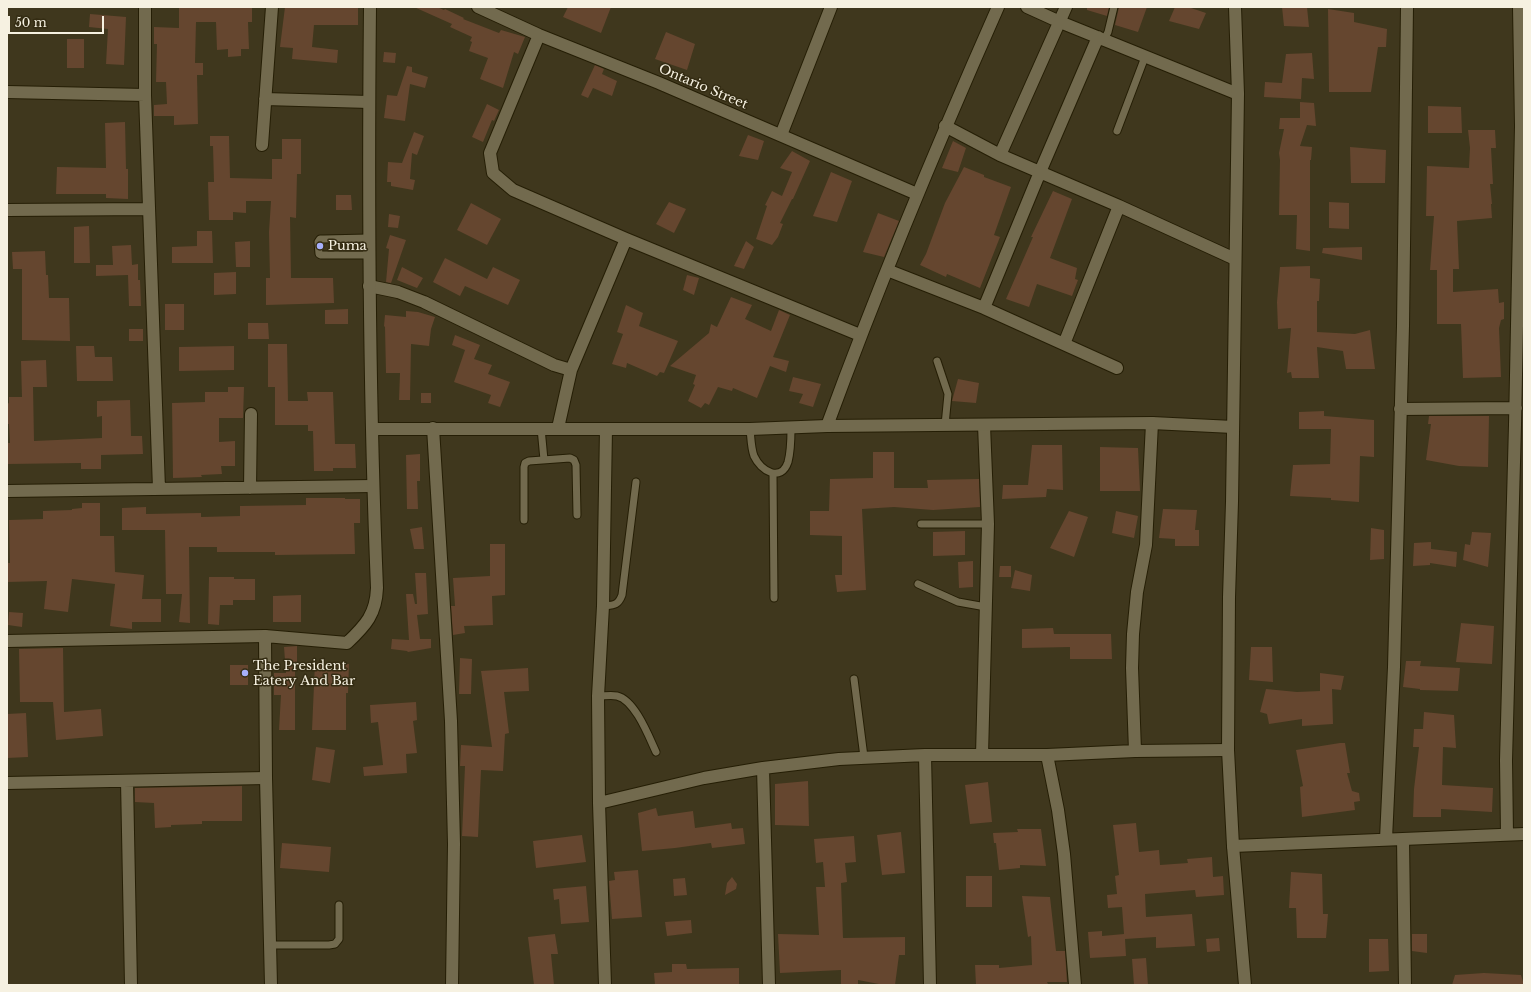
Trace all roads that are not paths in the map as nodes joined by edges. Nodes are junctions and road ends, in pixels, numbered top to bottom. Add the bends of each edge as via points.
1 (145, 7) edge
2 (272, 7) edge
3 (370, 7) edge
4 (478, 7) edge
5 (998, 7) edge
6 (1027, 7) edge
7 (1066, 7) edge
8 (1114, 7) edge
9 (1235, 7) edge
10 (1407, 7) edge
11 (1519, 7) edge
12 (827, 8) edge
13 (499, 11) edge
14 (1060, 22) junction
15 (539, 35) junction
16 (1101, 39) junction
17 (1145, 57) junction
18 (7, 92) edge
19 (1238, 94) junction
20 (145, 95) junction
21 (265, 99) junction
22 (369, 102) junction
23 (945, 126) junction
24 (1117, 131) dead end
25 (781, 135) junction
26 (262, 145) dead end
27 (1000, 155) junction
28 (1040, 172) junction
29 (917, 194) junction
30 (1120, 206) junction
31 (149, 209) junction
32 (7, 210) edge
33 (368, 238) junction
34 (626, 239) junction
35 (369, 255) junction
36 (1234, 259) junction
37 (887, 270) junction
38 (369, 286) junction
39 (984, 308) junction
40 (860, 335) junction
41 (1064, 344) junction
42 (937, 361) dead end
43 (1117, 368) dead end
44 (571, 370) junction
45 (1516, 408) junction
46 (1400, 409) junction
47 (251, 414) dead end
48 (1152, 423) junction
49 (945, 425) junction
50 (984, 425) junction
51 (827, 426) junction
52 (1233, 427) junction
53 (372, 428) junction
54 (433, 428) junction
55 (541, 428) junction
56 (558, 428) junction
57 (606, 428) junction
58 (791, 428) junction
59 (750, 429) junction
60 (544, 460) junction
61 (773, 474) junction
62 (636, 482) dead end
63 (373, 486) junction
64 (250, 488) junction
65 (159, 490) junction
66 (7, 491) edge
67 (577, 515) dead end
68 (524, 520) dead end
69 (921, 524) dead end
70 (988, 524) junction
71 (918, 584) dead end
72 (774, 598) dead end
73 (603, 606) junction
74 (986, 607) junction
75 (265, 636) junction
76 (7, 641) edge
77 (854, 679) dead end
78 (598, 696) junction
79 (1228, 750) junction
80 (1135, 751) junction
81 (656, 752) dead end
82 (982, 755) junction
83 (1047, 755) junction
84 (925, 756) junction
85 (864, 757) junction
86 (763, 768) junction
87 (266, 778) junction
88 (127, 780) junction
89 (7, 783) edge
90 (599, 803) junction
91 (1506, 834) junction
92 (1524, 834) edge
93 (1386, 839) junction
94 (1403, 839) junction
95 (1233, 846) junction
96 (339, 904) dead end
97 (270, 945) junction
98 (132, 985) edge
99 (271, 985) edge
100 (452, 985) edge
101 (605, 985) edge
102 (769, 985) edge
103 (930, 985) edge
104 (1075, 985) edge
105 (1245, 985) edge
106 (1405, 985) edge

1 - 20 street
2 - 21 street
3 - 22 street
4 - 13 street, Ontario Street
5 - 23 street
6 - 14 street
7 - 14 street
8 - 16 lane via 1108,32
9 - 19 street
10 - 46 street
11 - 45 street via 1521,126
12 - 25 street
13 - 15 street, Ontario Street
14 - 16 street
14 - 27 street
15 - 25 street, Ontario Street
15 - 34 street via 490,153 493,173 513,190
16 - 17 street
16 - 28 street
17 - 19 street
17 - 24 lane
18 - 20 street
19 - 36 street
20 - 31 street
21 - 22 street
21 - 26 street
22 - 33 street
23 - 27 street
23 - 29 street
25 - 29 street, Ontario Street
27 - 28 street
28 - 30 street
28 - 39 street
29 - 37 street
30 - 36 street
30 - 41 street
31 - 32 street
31 - 65 street
33 - 35 street
33 - 35 lane via 320,239 318,254
34 - 40 street
34 - 44 street
35 - 38 street
36 - 52 street
37 - 39 street
37 - 40 street
38 - 44 street via 398,292 424,302 554,365
38 - 53 street
39 - 41 street
40 - 51 street
41 - 43 street
42 - 49 lane via 948,394
44 - 56 street
45 - 46 street
45 - 91 street
46 - 93 street via 1394,667
47 - 64 street
48 - 50 street
48 - 52 street
48 - 80 street via 1146,545 1137,592 1133,634
49 - 50 street
49 - 51 street
50 - 70 street
51 - 58 street
52 - 79 street
53 - 54 street
53 - 63 street
54 - 55 street
54 - 100 street via 451,721 454,844
55 - 56 street
55 - 60 lane
56 - 57 street
57 - 59 street
57 - 73 street
58 - 59 street
58 - 61 lane via 788,462 780,473
59 - 61 lane via 755,457 764,469
60 - 67 lane via 574,460
60 - 68 lane via 525,463
61 - 72 lane
62 - 73 lane via 622,595 614,604
63 - 64 street
63 - 75 street via 377,588 376,602 370,618 347,642
64 - 65 street
65 - 66 street
69 - 70 lane
70 - 74 street
71 - 74 lane via 958,602
73 - 78 street
74 - 82 street
75 - 76 street
75 - 87 street
77 - 85 lane
78 - 81 lane via 618,696 629,703
78 - 90 street
79 - 80 street
79 - 95 street
80 - 83 street
82 - 83 street
82 - 84 street
83 - 104 street via 1064,854
84 - 85 street
84 - 103 street
85 - 86 street
86 - 90 street via 704,778
86 - 102 street
87 - 88 street
87 - 97 street
88 - 89 street
88 - 98 street
90 - 101 street
91 - 92 street
91 - 94 street
93 - 94 street
93 - 95 street
94 - 106 street
95 - 105 street
96 - 97 lane via 339,939 335,944
97 - 99 street

